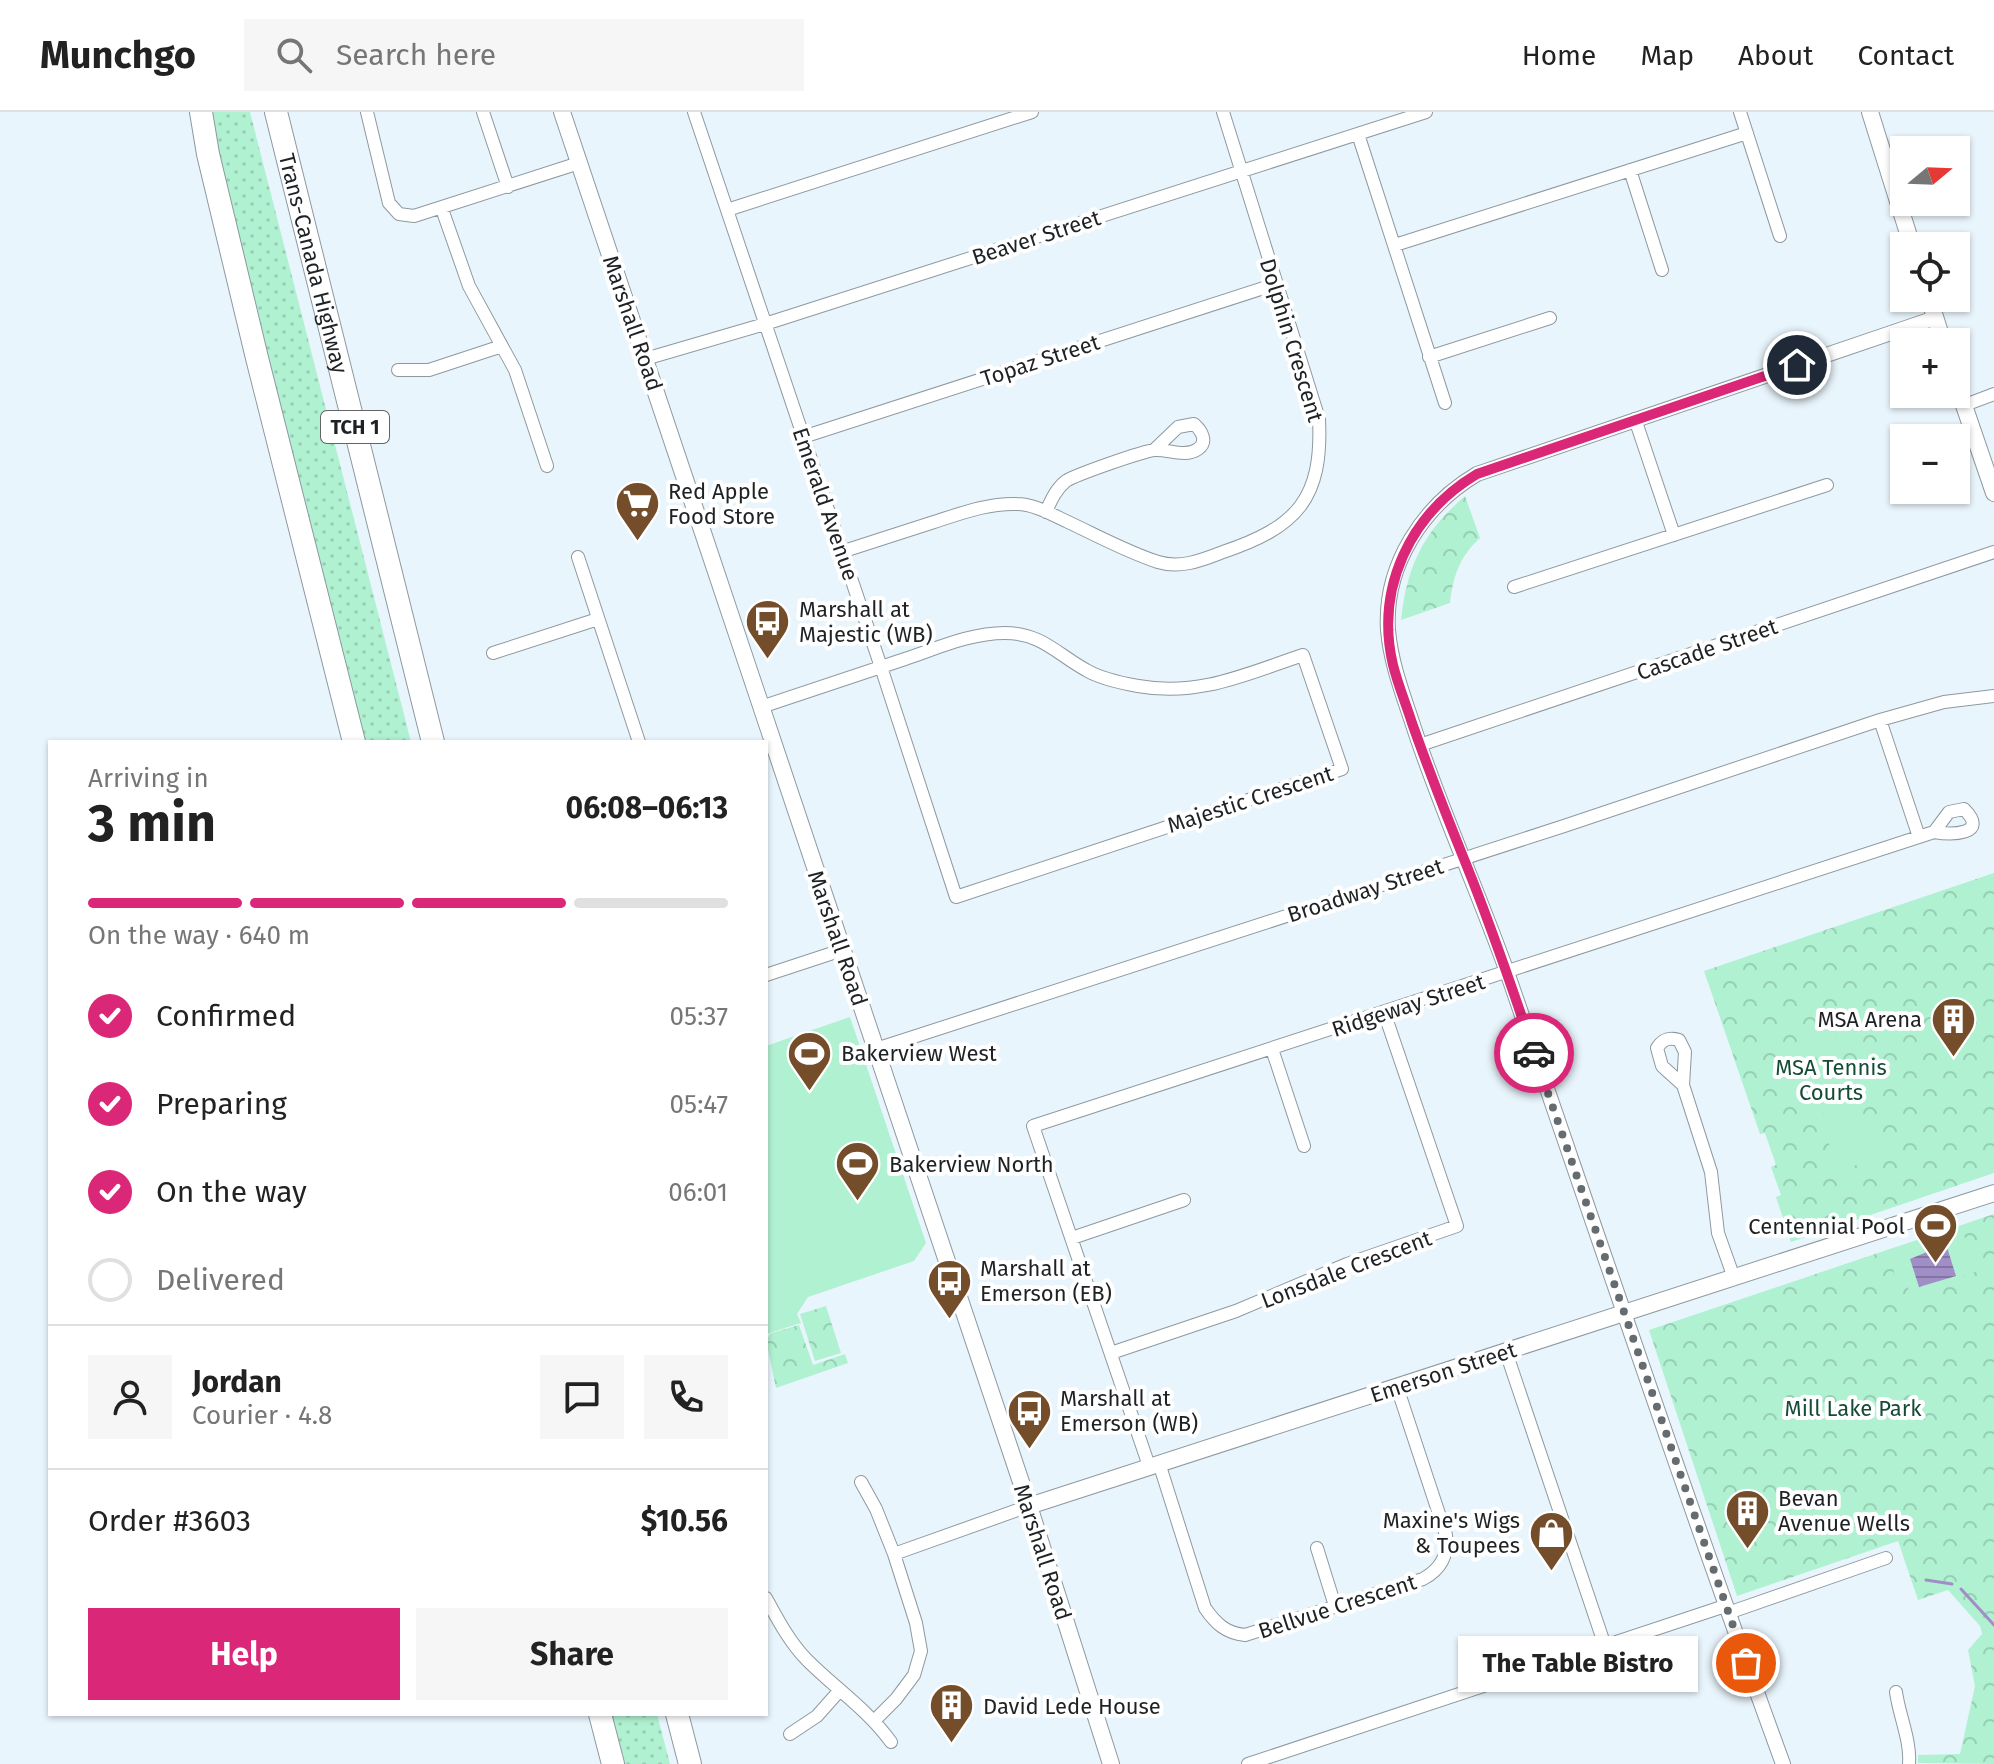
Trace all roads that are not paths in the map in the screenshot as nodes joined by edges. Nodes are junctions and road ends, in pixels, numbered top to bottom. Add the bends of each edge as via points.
1 (191, 112) edge
2 (201, 112) edge
3 (276, 112) edge
4 (367, 112) edge
5 (483, 112) edge
6 (562, 112) edge
7 (694, 112) edge
8 (1032, 112) edge
9 (1223, 112) edge
10 (1426, 112) edge
11 (1740, 112) edge
12 (1870, 112) edge
13 (1747, 133) junction
14 (1358, 134) junction
15 (579, 163) junction
16 (1630, 170) junction
17 (1241, 171) junction
18 (508, 187) junction
19 (442, 209) junction
20 (727, 210) junction
21 (1908, 232) edge
22 (1780, 236) dead end
23 (1395, 245) junction
24 (1662, 270) dead end
25 (1276, 284) junction
26 (1933, 312) edge
27 (1550, 318) dead end
28 (1935, 318) junction
29 (765, 324) junction
30 (1938, 328) edge
31 (1878, 337) junction
32 (1890, 339) edge
33 (502, 346) junction
34 (1429, 357) junction
35 (257, 358) junction
36 (645, 359) junction
37 (398, 370) dead end
38 (1994, 394) edge
39 (1445, 403) dead end
40 (1970, 403) edge
41 (1966, 408) edge
42 (1635, 419) junction
43 (803, 437) junction
44 (1154, 450) dead end
45 (547, 466) dead end
46 (1827, 485) dead end
47 (1994, 493) edge
48 (1046, 512) junction
49 (1674, 535) junction
50 (841, 552) junction
51 (1994, 552) edge
52 (578, 557) dead end
53 (1514, 587) dead end
54 (598, 619) junction
55 (493, 653) dead end
56 (881, 667) junction
57 (1994, 696) edge
58 (761, 707) junction
59 (1880, 720) junction
60 (353, 740) edge
61 (433, 740) edge
62 (638, 740) edge
63 (1420, 745) junction
64 (1934, 832) dead end
65 (1919, 837) junction
66 (1464, 858) junction
67 (956, 897) joint
68 (842, 950) junction
69 (1507, 972) junction
70 (768, 974) edge
71 (1384, 1012) junction
72 (876, 1049) junction
73 (1272, 1049) junction
74 (1683, 1085) dead end
75 (1033, 1126) joint
76 (1304, 1146) dead end
77 (1994, 1193) edge
78 (1184, 1200) dead end
79 (1072, 1238) junction
80 (1734, 1278) junction
81 (1623, 1314) junction
82 (1506, 1352) junction
83 (1111, 1353) junction
84 (1397, 1387) junction
85 (1154, 1464) junction
86 (861, 1482) dead end
87 (1029, 1506) junction
88 (1317, 1548) dead end
89 (894, 1554) junction
90 (1886, 1558) dead end
91 (768, 1602) edge
92 (1335, 1606) junction
93 (1727, 1609) junction
94 (1605, 1646) junction
95 (840, 1690) junction
96 (1896, 1692) dead end
97 (601, 1716) edge
98 (678, 1716) edge
99 (874, 1721) junction
100 (790, 1734) dead end
101 (891, 1742) dead end
102 (613, 1764) edge
103 (690, 1764) edge
104 (1111, 1764) edge
105 (1248, 1764) edge
106 (1783, 1764) edge
107 (1909, 1764) edge

1 - 35 highway
2 - 35 highway
3 - 61 highway, Trans-Canada Highway / TCH 1
4 - 19 street via 389,203 399,214 414,216
5 - 18 street
6 - 15 main road, Marshall Road
7 - 20 street, Emerald Avenue
8 - 20 street
9 - 17 street, Dolphin Crescent
10 - 14 street, Beaver Street
11 - 13 street
12 - 21 main road
13 - 16 street
13 - 22 street
14 - 17 street, Beaver Street
14 - 23 street
15 - 18 street
15 - 36 main road, Marshall Road
16 - 23 street
16 - 24 street
17 - 25 street, Dolphin Crescent
17 - 29 street, Beaver Street
18 - 19 street
19 - 33 street via 469,286
20 - 29 street, Emerald Avenue
23 - 34 street
25 - 43 street, Topaz Street
25 - 48 street, Dolphin Crescent via 1319,419 1321,454 1313,487 1290,519 1256,541 1176,565
26 - 28 main road
27 - 34 street
28 - 30 main road
28 - 31 street
29 - 36 street, Beaver Street
29 - 43 street, Emerald Avenue
31 - 32 street
31 - 42 street
33 - 37 street via 429,370
33 - 45 street
34 - 39 street
35 - 60 highway
36 - 58 main road, Marshall Road
38 - 40 street
41 - 47 main road
42 - 49 street
42 - 63 street via 1469,478 1414,533 1398,563 1388,628 1393,664
43 - 50 street, Emerald Avenue
44 - 48 street via 1068,480
46 - 49 street
48 - 50 street, Dolphin Crescent via 1021,504 986,505
49 - 53 street
50 - 56 street, Emerald Avenue
51 - 63 street, Cascade Street
52 - 54 street
54 - 55 street
54 - 62 street
56 - 58 street, Majestic Crescent
56 - 67 street, Emerald Avenue
56 - 67 street, Majestic Crescent via 977,634 1008,633 1041,640 1087,671 1166,691 1212,686 1303,655 1342,769
57 - 59 street, Broadway Street via 1944,702
58 - 68 main road, Marshall Road
59 - 65 street
59 - 66 street, Broadway Street
63 - 66 street
64 - 65 street, Ridgeway Street
65 - 69 street, Ridgeway Street
66 - 69 street
66 - 72 street, Broadway Street
68 - 70 street
68 - 72 main road, Marshall Road
69 - 71 street, Ridgeway Street
69 - 81 street
71 - 73 street, Ridgeway Street
71 - 83 street, Lonsdale Crescent via 1457,1226
72 - 87 main road, Marshall Road
73 - 75 street, Ridgeway Street
73 - 76 street
74 - 80 street via 1711,1172 1718,1233
75 - 79 street, Bellvue Crescent
77 - 80 main road, Emerson Street
78 - 79 street
79 - 83 street, Bellvue Crescent
80 - 81 main road, Emerson Street
81 - 82 main road, Emerson Street
81 - 93 street
82 - 84 main road, Emerson Street
82 - 94 street
83 - 85 street, Bellvue Crescent
84 - 85 main road, Emerson Street
84 - 92 street, Bellvue Crescent via 1447,1549 1434,1573 1423,1579
85 - 87 main road, Emerson Street
85 - 92 street, Bellvue Crescent via 1214,1622 1245,1635
86 - 89 street
87 - 89 street, Emerson Street
87 - 104 main road, Marshall Road
88 - 92 street
89 - 99 street via 921,1651 914,1675
90 - 93 street
91 - 95 street via 805,1658
93 - 94 street
93 - 106 street
94 - 105 street
95 - 99 street
95 - 100 street via 817,1716
96 - 107 street
97 - 102 highway
98 - 103 highway
99 - 101 street

